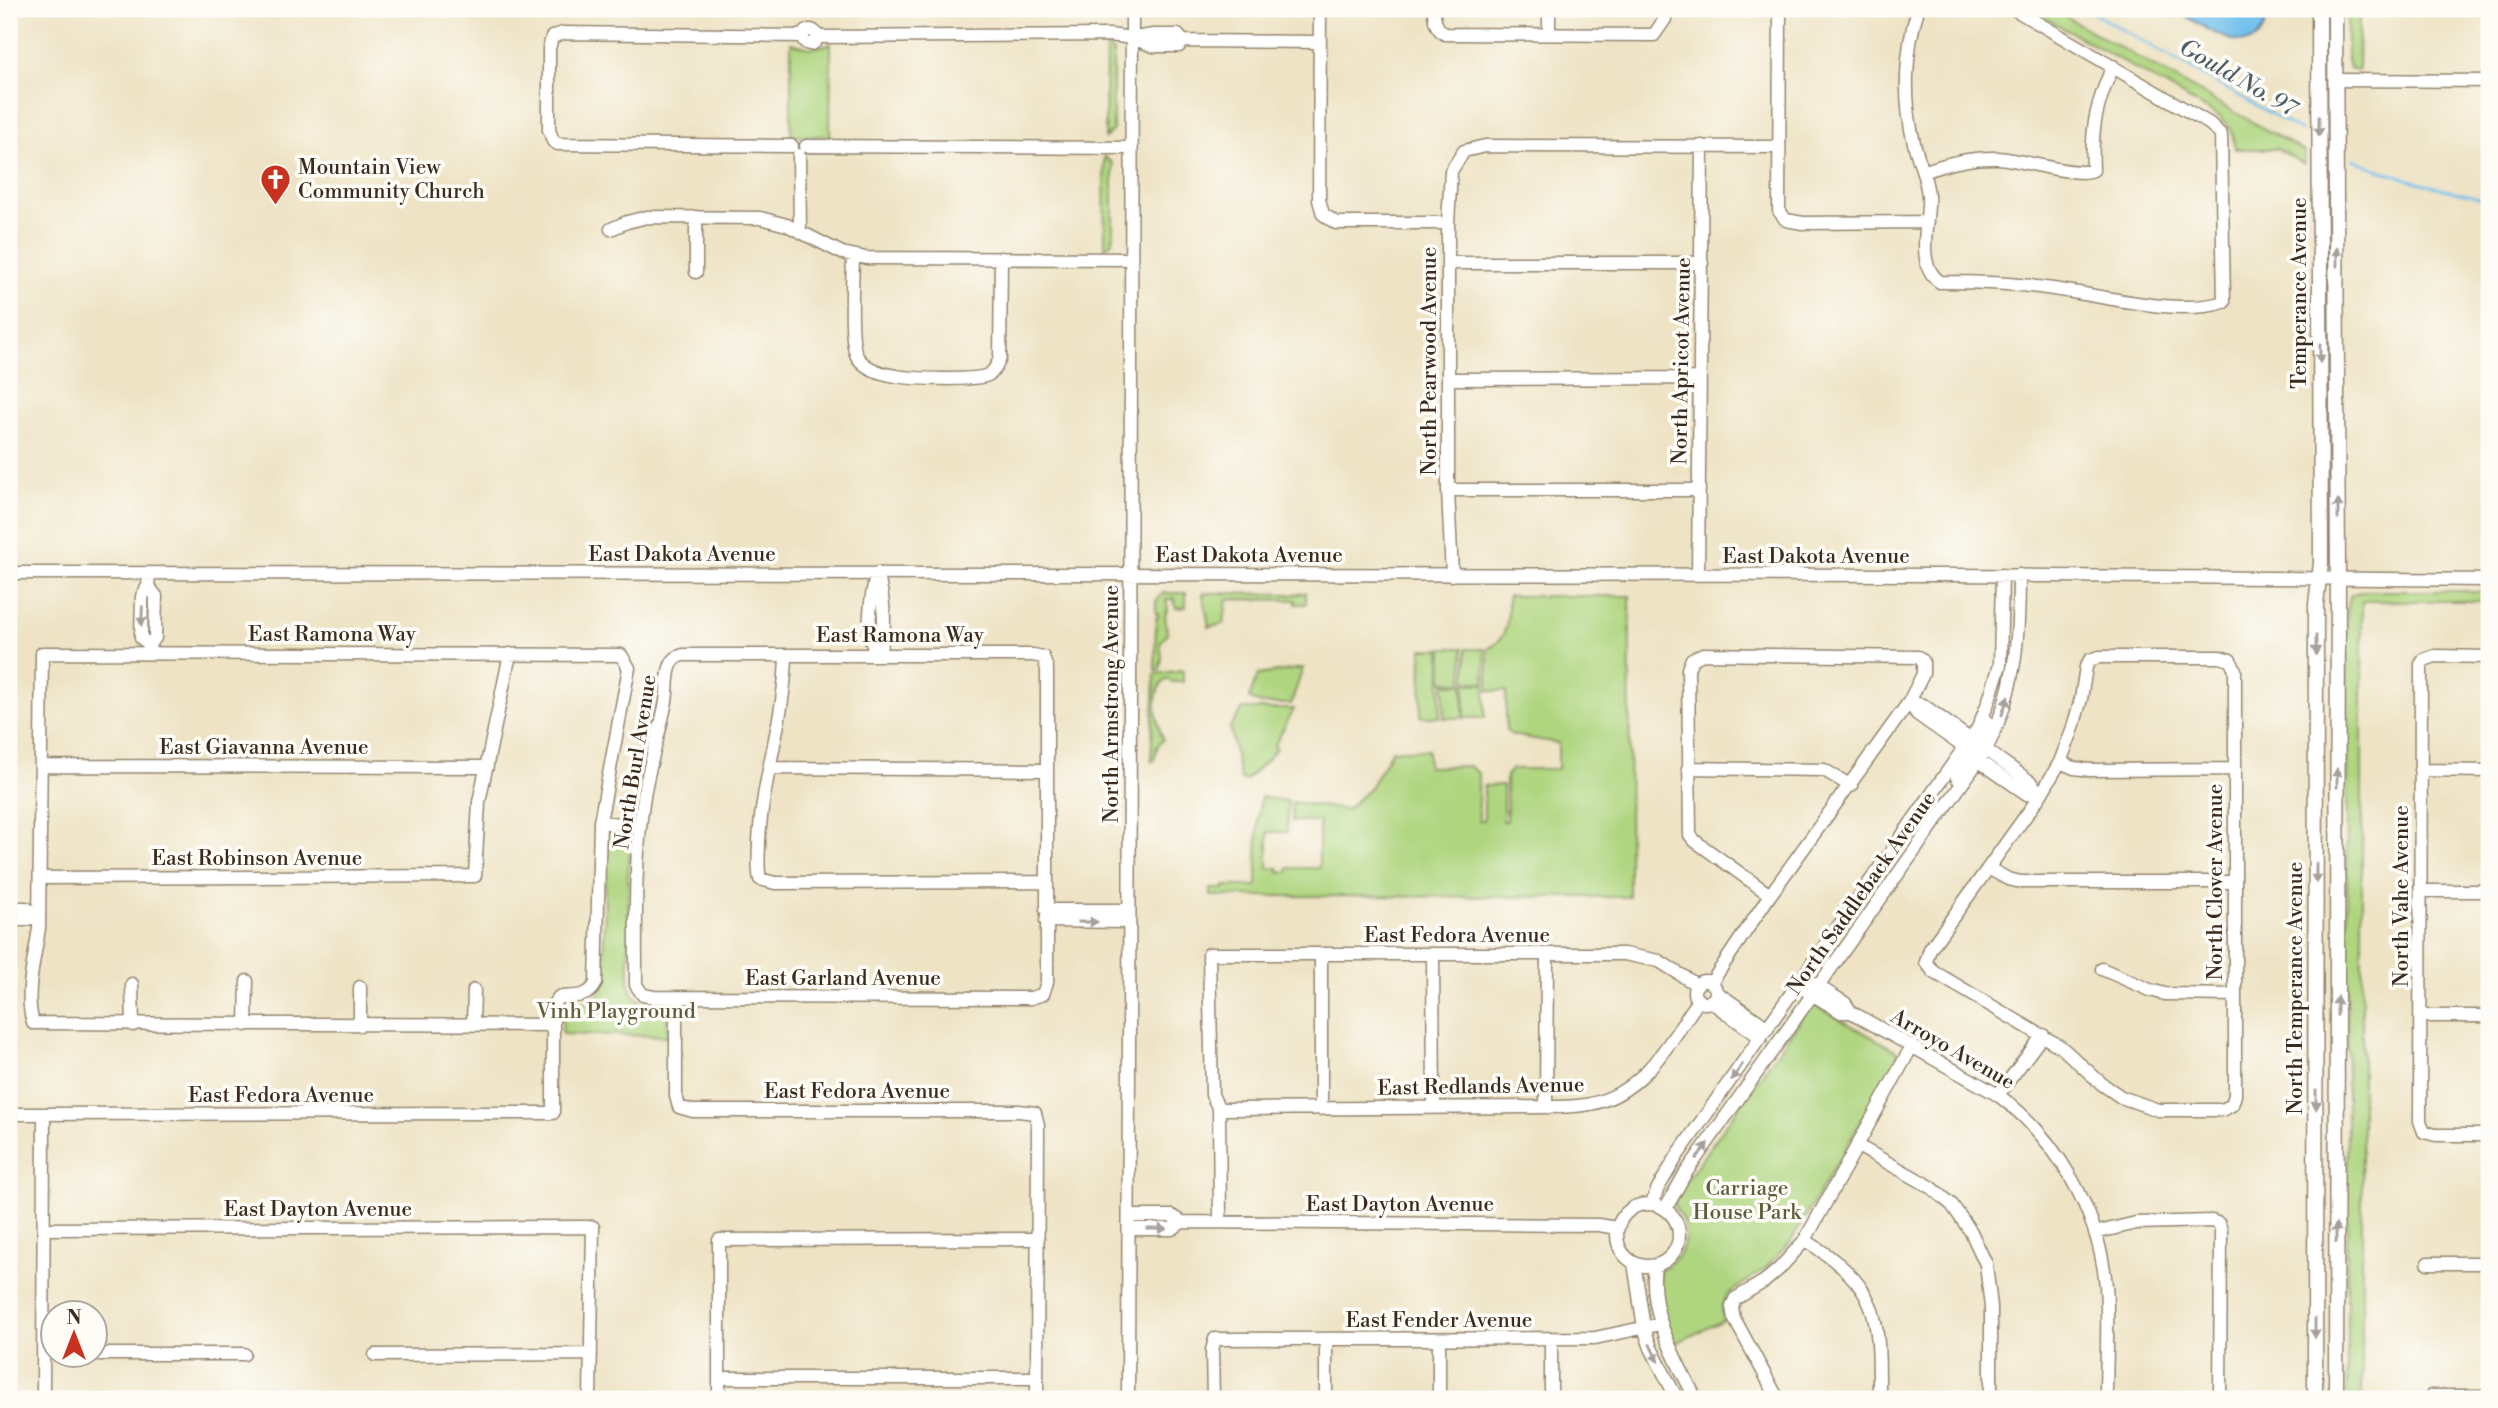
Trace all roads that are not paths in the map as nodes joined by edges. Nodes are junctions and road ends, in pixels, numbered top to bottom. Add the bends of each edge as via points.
1 (1132, 9) edge
2 (1320, 9) edge
3 (1434, 9) edge
4 (1549, 9) edge
5 (1665, 9) edge
6 (1780, 9) edge
7 (1918, 9) edge
8 (2014, 9) edge
9 (2319, 9) edge
10 (2325, 9) edge
11 (2335, 9) edge
12 (1549, 34) junction
13 (1132, 38) junction
14 (1320, 42) junction
15 (2113, 66) junction
16 (2335, 80) junction
17 (2489, 81) edge
18 (1702, 146) junction
19 (1779, 147) junction
20 (1131, 148) junction
21 (799, 149) junction
22 (1923, 172) junction
23 (696, 217) junction
24 (1927, 222) junction
25 (1448, 223) junction
26 (611, 229) dead end
27 (800, 231) junction
28 (853, 256) junction
29 (1001, 258) junction
30 (1131, 259) junction
31 (1448, 262) junction
32 (1702, 263) junction
33 (696, 272) dead end
34 (1448, 379) junction
35 (1700, 379) junction
36 (1448, 489) junction
37 (1699, 490) junction
38 (9, 573) edge
39 (877, 573) junction
40 (1130, 573) junction
41 (1452, 575) junction
42 (1698, 575) junction
43 (2002, 575) junction
44 (2019, 575) junction
45 (2319, 577) junction
46 (2338, 577) junction
47 (148, 580) junction
48 (2489, 580) edge
49 (149, 648) junction
50 (510, 654) junction
51 (786, 655) junction
52 (877, 655) junction
53 (2489, 657) edge
54 (673, 660) joint
55 (1909, 702) junction
56 (1988, 703) junction
57 (1968, 744) junction
58 (1983, 755) junction
59 (2060, 762) junction
60 (41, 766) junction
61 (486, 766) junction
62 (769, 768) junction
63 (1688, 768) junction
64 (2234, 769) junction
65 (1047, 770) junction
66 (2420, 771) junction
67 (2489, 771) edge
68 (1851, 786) junction
69 (1954, 796) junction
70 (2040, 796) junction
71 (600, 822) junction
72 (640, 826) junction
73 (1988, 868) junction
74 (40, 878) junction
75 (1046, 882) junction
76 (2234, 882) junction
77 (2420, 891) junction
78 (2489, 891) edge
79 (1770, 895) junction
80 (9, 908) edge
81 (39, 915) junction
82 (1046, 916) junction
83 (1129, 916) junction
84 (9, 920) edge
85 (1321, 954) junction
86 (1433, 954) junction
87 (1547, 954) junction
88 (2102, 970) dead end
89 (247, 981) dead end
90 (1801, 981) junction
91 (132, 984) dead end
92 (360, 987) dead end
93 (474, 989) dead end
94 (1815, 990) junction
95 (1709, 994) junction
96 (643, 995) joint
97 (2235, 995) junction
98 (676, 997) junction
99 (2420, 1016) junction
100 (2489, 1016) edge
101 (246, 1025) junction
102 (360, 1025) junction
103 (473, 1025) junction
104 (553, 1025) junction
105 (133, 1026) junction
106 (1764, 1033) junction
107 (2043, 1035) junction
108 (1912, 1046) junction
109 (1998, 1095) junction
110 (1546, 1107) junction
111 (1434, 1108) junction
112 (1219, 1109) junction
113 (1321, 1109) junction
114 (9, 1114) edge
115 (44, 1115) junction
116 (2489, 1135) edge
117 (1858, 1146) junction
118 (1652, 1203) junction
119 (1666, 1208) junction
120 (1220, 1222) junction
121 (1129, 1223) junction
122 (1617, 1228) junction
123 (44, 1229) junction
124 (2095, 1233) junction
125 (1038, 1239) junction
126 (1805, 1240) junction
127 (1634, 1263) junction
128 (2428, 1263) dead end
129 (2489, 1263) edge
130 (1655, 1265) junction
131 (46, 1300) edge
132 (1661, 1324) junction
133 (1644, 1328) junction
134 (1326, 1339) junction
135 (1551, 1339) junction
136 (1439, 1340) junction
137 (108, 1354) edge
138 (244, 1354) dead end
139 (375, 1354) dead end
140 (591, 1354) junction
141 (46, 1370) edge
142 (719, 1378) junction
143 (1037, 1378) junction
144 (2431, 1396) dead end
145 (2489, 1396) edge
146 (43, 1399) edge
147 (590, 1399) edge
148 (719, 1399) edge
149 (1037, 1399) edge
150 (1128, 1399) edge
151 (1213, 1399) edge
152 (1326, 1399) edge
153 (1439, 1399) edge
154 (1551, 1399) edge
155 (1678, 1399) edge
156 (1696, 1399) edge
157 (1779, 1399) edge
158 (1878, 1399) edge
159 (1991, 1399) edge
160 (2106, 1399) edge
161 (2220, 1399) edge
162 (2315, 1399) edge
163 (2336, 1399) edge

1 - 13 street, North Armstrong Avenue
2 - 14 street
3 - 12 street via 1434,19 1445,34
4 - 12 street
5 - 12 street via 1665,19 1654,35
6 - 19 street
7 - 22 street via 1906,87 1913,142
8 - 15 street
9 -> 45 main road, Temperance Avenue
10 - 16 main road via 2325,66
11 - 16 main road, Temperance Avenue
13 - 14 street via 1178,35 1184,41
13 - 20 street, North Armstrong Avenue
13 - 21 street via 817,37 810,44 803,36 563,33 552,37 549,130 553,141 565,145
14 - 25 street via 1319,200 1323,214 1336,222
15 - 22 street via 2098,100 2093,170 2073,173 1997,158 1948,163
15 - 24 street via 2221,135 2224,302 2181,306 2137,303 2012,284 1940,282 1926,266
16 - 17 street
46 -> 16 main road, Temperance Avenue
18 - 19 street
18 - 25 street, North Pearwood Avenue via 1485,146 1464,152 1451,171
18 - 32 street, North Apricot Avenue
19 - 24 street via 1779,211 1786,220
20 - 21 street
20 - 30 street, North Armstrong Avenue
21 - 27 street
22 - 24 street
23 - 26 street via 647,218
23 - 27 street via 760,218
23 - 33 street
25 - 31 street, North Pearwood Avenue
27 - 28 street
28 - 29 street
28 - 29 street via 853,348 864,365 897,376 975,378 989,374 1000,358
29 - 30 street
30 - 40 street, North Armstrong Avenue
31 - 32 street
31 - 34 street, North Pearwood Avenue
32 - 35 street, North Apricot Avenue
34 - 35 street
34 - 36 street, North Pearwood Avenue
35 - 37 street, North Apricot Avenue
36 - 37 street
36 - 41 street, North Pearwood Avenue
37 - 42 street, North Apricot Avenue
38 - 47 street, East Dakota Avenue
39 - 40 street, East Dakota Avenue
39 - 47 street, East Dakota Avenue
39 - 52 street via 871,593 871,646
40 - 41 street, East Dakota Avenue
40 - 83 street, North Armstrong Avenue
41 - 42 street, East Dakota Avenue
42 - 43 street, East Dakota Avenue
43 - 44 street, East Dakota Avenue
43 - 56 street, North Saddleback Avenue via 2000,665
44 - 45 street, East Dakota Avenue
58 -> 44 street, North Saddleback Avenue via 2004,711 2015,669
45 - 46 street, East Dakota Avenue
45 -> 162 main road, North Temperance Avenue
46 - 48 street, East Dakota Avenue
163 -> 46 main road, North Temperance Avenue
47 - 49 street via 142,596 141,638
49 - 50 street, East Ramona Way
49 - 60 street, East Ramona Way via 42,653
50 - 61 street
50 - 71 street, East Ramona Way via 621,655 629,668
51 - 52 street, East Ramona Way
51 - 54 street, East Ramona Way via 683,655
51 - 62 street via 784,696
52 - 65 street, East Ramona Way via 1043,657 1047,669
53 - 66 street, North Vahe Avenue via 2424,660 2420,671
54 - 72 street, North Burl Avenue
55 - 57 street via 1923,705
55 - 63 street, East Redlands Avenue via 1923,674 1923,661 1918,657 1703,654 1692,659 1688,669
55 - 68 street, East Redlands Avenue
56 - 57 street, North Saddleback Avenue
56 - 58 street
57 - 69 street via 1970,756 1955,782
57 - 90 street, North Saddleback Avenue
58 - 69 street, North Saddleback Avenue
58 - 70 street via 2027,794
59 - 64 street via 2090,770
59 - 64 street, North Clover Avenue via 2090,660 2220,657 2231,660 2235,670
59 - 70 street
60 - 61 street, East Giavanna Avenue
60 - 74 street
61 - 74 street, East Robinson Avenue via 475,876
62 - 65 street
62 - 75 street via 760,828 760,879 775,883
63 - 68 street via 1824,770
63 - 79 street via 1690,835
64 - 76 street, North Clover Avenue
65 - 75 street
66 - 67 street
66 - 77 street, North Vahe Avenue
68 - 79 street, East Redlands Avenue
69 - 94 street, North Saddleback Avenue
70 - 73 street
71 - 72 street
71 - 104 street via 596,983 592,992 583,996 559,997 553,1004
72 - 96 street, North Burl Avenue via 636,985
73 - 76 street via 2021,881
73 - 107 street via 1930,949 1926,962 1934,972
74 - 81 street
75 - 82 street
76 - 97 street, North Clover Avenue
77 - 78 street
77 - 99 street, North Vahe Avenue
79 - 95 street, East Redlands Avenue
80 - 81 street via 26,908
81 - 84 street
81 - 105 street via 32,971 33,1023
82 - 83 street
82 - 98 street, East Garland Avenue via 1047,982 1043,994 1031,998
83 - 121 street, North Armstrong Avenue
85 - 86 street, East Fedora Avenue
85 - 112 street, East Fedora Avenue via 1209,954 1212,1095
85 - 113 street
86 - 87 street, East Fedora Avenue
86 - 111 street
87 - 95 street, East Fedora Avenue via 1623,954 1659,961 1697,985 1704,981
87 - 110 street
88 - 97 street via 2165,994
89 - 101 street
90 - 94 street, Arroyo Avenue
90 - 106 street, North Saddleback Avenue
91 - 105 street
92 - 102 street
93 - 103 street
94 - 108 street, Arroyo Avenue
119 -> 94 street, North Saddleback Avenue
95 - 106 street
95 - 110 street, East Redlands Avenue via 1651,1067 1627,1088 1592,1104
96 - 98 street, East Garland Avenue
97 - 107 street, North Clover Avenue via 2235,1095 2232,1105 2222,1110 2158,1110 2138,1105 2102,1084
98 - 125 street, East Fedora Avenue via 679,1107 693,1111 1035,1113
99 - 100 street
99 - 116 street, North Vahe Avenue via 2420,1121 2424,1132
101 - 102 street
101 - 105 street
102 - 103 street
103 - 104 street
104 - 115 street, East Fedora Avenue via 553,1113
106 -> 118 street, North Saddleback Avenue via 1679,1153
107 - 109 street
108 - 109 street, Arroyo Avenue
108 - 117 street
109 - 124 street, Arroyo Avenue via 2052,1147 2080,1193
110 - 111 street, East Redlands Avenue
111 - 113 street, East Redlands Avenue
112 - 113 street, East Redlands Avenue
112 - 120 street
114 - 115 street, East Fedora Avenue
115 - 123 street
117 - 126 street
117 - 159 street via 1931,1187 1952,1205 1971,1232 1986,1264
118 - 119 street
118 - 122 street via 1631,1208
119 - 130 street via 1674,1216 1680,1236 1671,1256
120 - 121 street, East Dayton Avenue via 1182,1222 1172,1216
120 - 122 street, East Dayton Avenue via 1599,1224
121 - 150 street, North Armstrong Avenue
122 - 127 street via 1621,1251
123 - 131 street
123 - 140 street, East Dayton Avenue via 593,1227
124 - 160 street, Arroyo Avenue via 2106,1286
124 - 161 street via 2157,1222 2219,1224
125 - 142 street via 719,1240
125 - 143 street
126 - 157 street via 1765,1281 1735,1299 1732,1307
126 - 158 street via 1842,1265 1871,1304 1879,1339
127 - 130 street
127 - 133 street
128 - 129 street
130 - 132 street via 1654,1293
132 - 133 street, East Fender Avenue
132 - 156 street
133 - 135 street, East Fender Avenue via 1595,1338
133 -> 155 street
134 - 136 street, East Fender Avenue
134 - 151 street, East Fender Avenue via 1215,1339
134 - 152 street
135 - 136 street, East Fender Avenue
135 - 154 street
136 - 153 street
137 - 138 street
139 - 140 street
140 - 147 street
141 - 146 street
142 - 143 street
142 - 148 street
143 - 149 street
144 - 145 street

